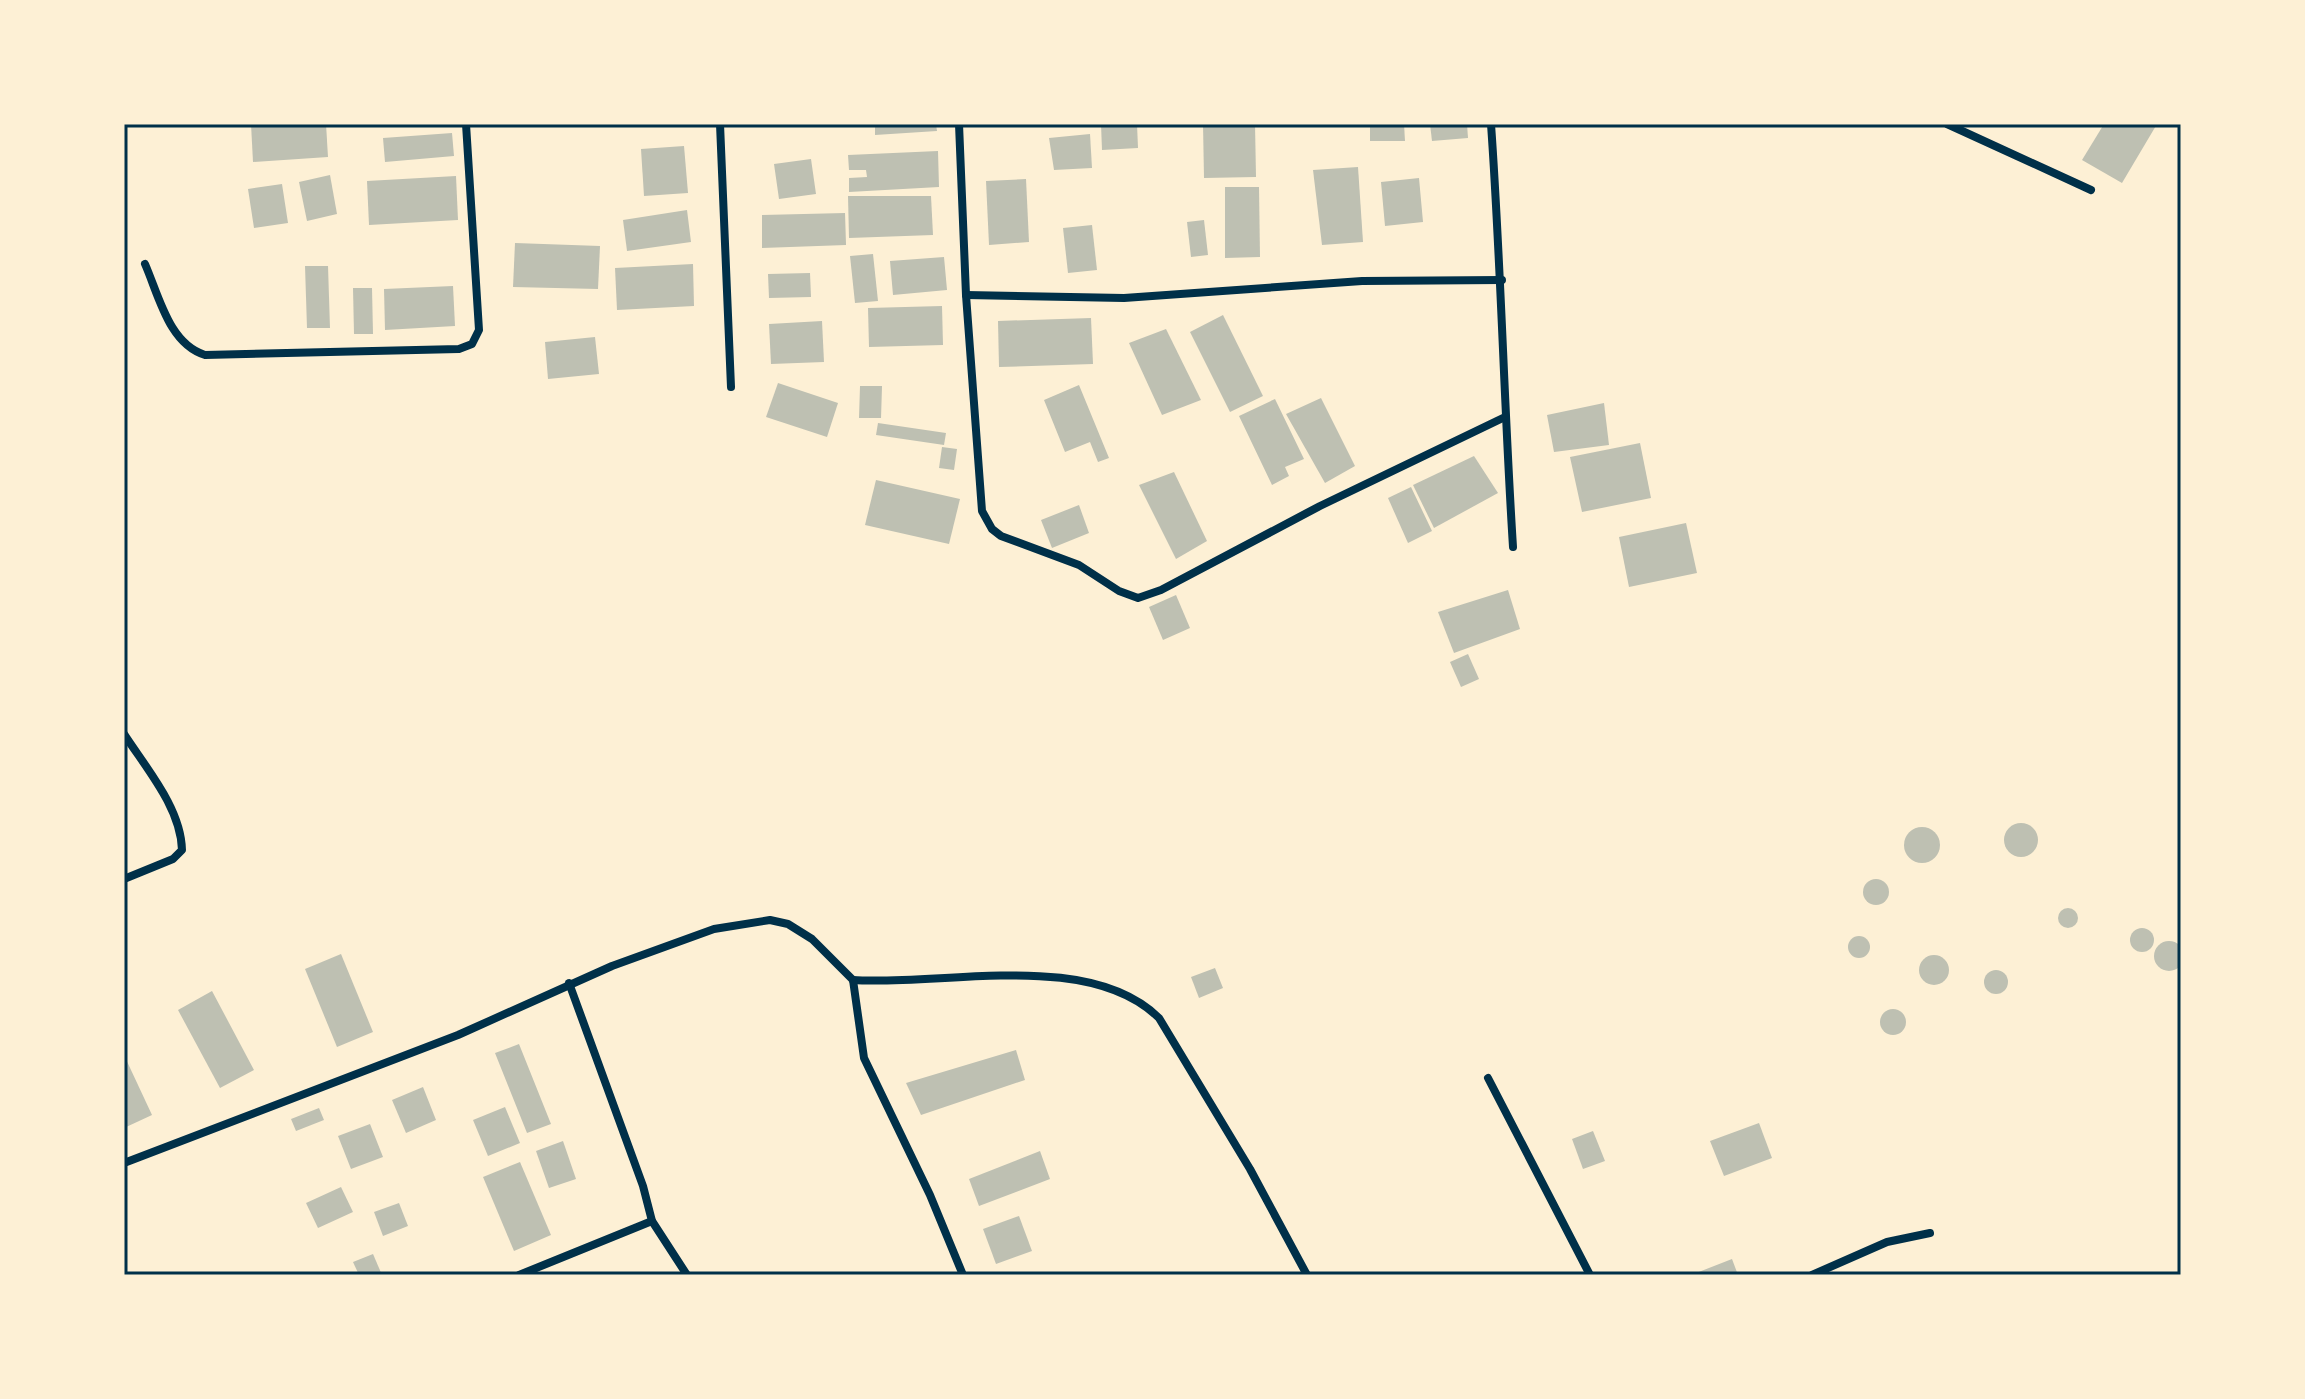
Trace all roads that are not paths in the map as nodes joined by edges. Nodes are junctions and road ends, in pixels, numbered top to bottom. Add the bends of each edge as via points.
1 (466, 124) edge
2 (720, 124) edge
3 (959, 124) edge
4 (1491, 124) edge
5 (1947, 124) edge
6 (2091, 190) dead end
7 (145, 264) dead end
8 (1502, 280) junction
9 (966, 295) junction
10 (731, 387) dead end
11 (1505, 417) junction
12 (1513, 547) dead end
13 (124, 734) edge
14 (124, 879) edge
15 (853, 980) junction
16 (569, 983) junction
17 (1488, 1078) dead end
18 (124, 1163) edge
19 (652, 1221) junction
20 (1930, 1233) dead end
21 (519, 1275) edge
22 (687, 1275) edge
23 (963, 1275) edge
24 (1307, 1275) edge
25 (1590, 1275) edge
26 (1812, 1275) edge

1 - 7 street via 479,330 472,344 459,349 205,355 178,339
2 - 10 street
3 - 9 street
4 - 8 street
5 - 6 street
8 - 9 street via 1362,281 1124,298
8 - 11 street
9 - 11 street via 982,511 992,529 1079,565 1138,598
11 - 12 street
13 - 14 street via 172,810 182,850 173,859
15 - 16 street via 812,939 770,920 714,929
15 - 23 street via 864,1058
15 - 24 street via 1055,978 1141,1000 1176,1046
16 - 18 street via 458,1035
16 - 19 street
17 - 25 street
19 - 21 street
19 - 22 street
20 - 26 street via 1887,1242

